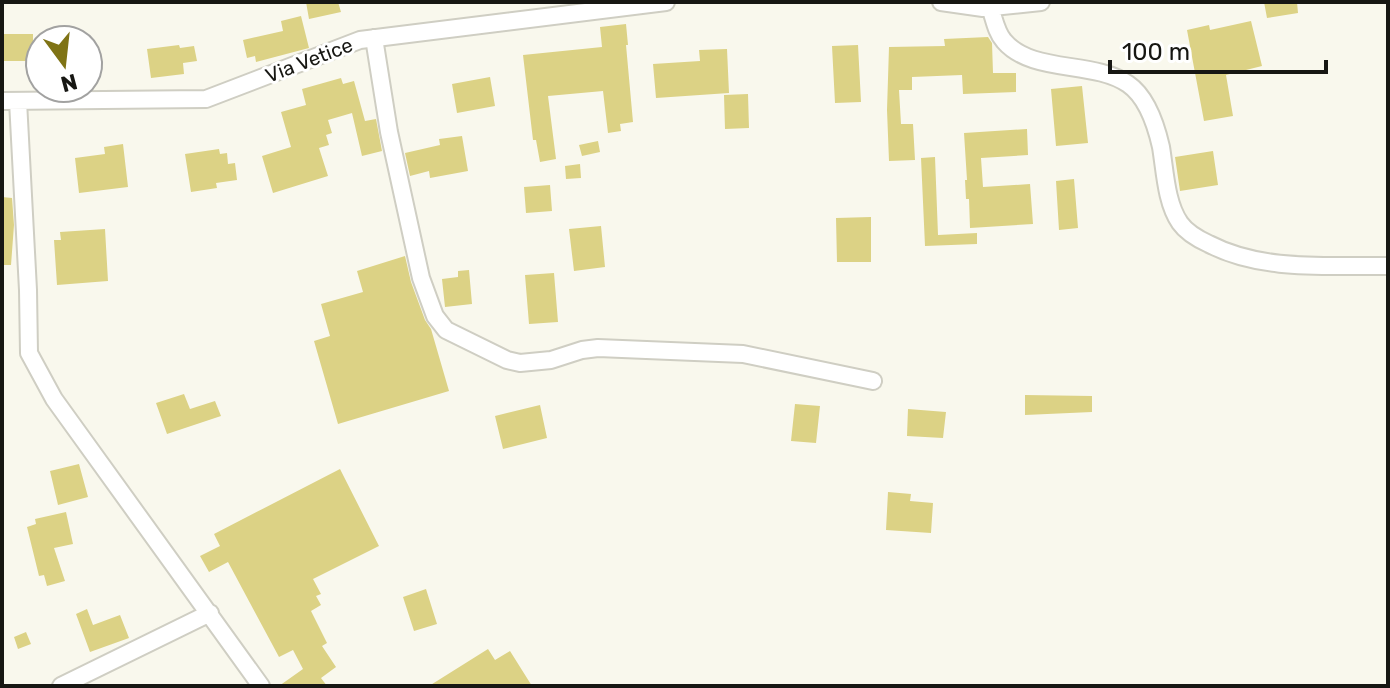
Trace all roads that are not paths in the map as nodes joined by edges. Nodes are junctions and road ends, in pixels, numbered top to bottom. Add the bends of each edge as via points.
1 (666, 2) edge
2 (941, 2) edge
3 (1041, 2) edge
4 (990, 7) junction
5 (374, 38) junction
6 (10, 101) edge
7 (1388, 266) edge
8 (873, 381) dead end
9 (210, 613) junction
10 (61, 686) edge
11 (261, 686) edge

1 - 5 street, Via Vetice
2 - 4 street
3 - 4 street
4 - 7 street via 1004,40 1019,53 1112,76 1139,93 1159,140 1175,214 1194,236 1216,248 1284,265
5 - 6 street, Via Vetice via 206,99
5 - 8 street via 421,278 446,330 520,363 598,348 743,354
6 - 9 street via 29,353 54,399
9 - 10 street
9 - 11 street

